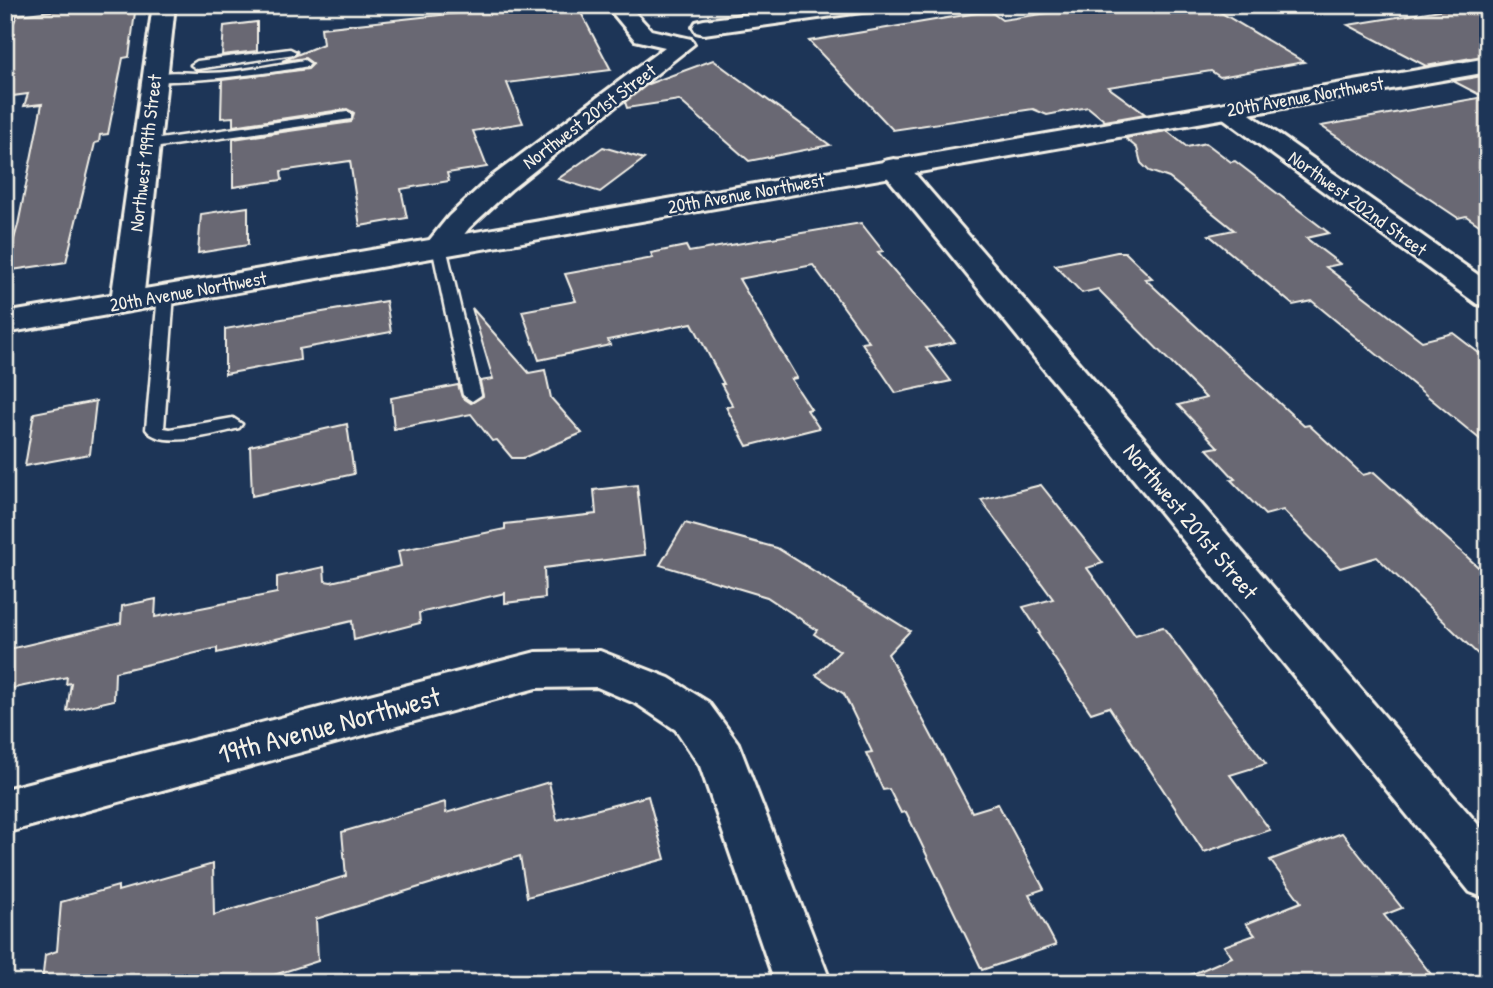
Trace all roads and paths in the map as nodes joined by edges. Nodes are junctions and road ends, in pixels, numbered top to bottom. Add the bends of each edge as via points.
1 (164, 5) edge
2 (616, 5) edge
3 (728, 5) edge
4 (869, 5) edge
5 (704, 27) junction
6 (683, 44) junction
7 (290, 52) dead end
8 (304, 64) dead end
9 (1488, 65) edge
10 (154, 80) junction
11 (1228, 110) junction
12 (347, 116) dead end
13 (146, 145) junction
14 (894, 167) junction
15 (439, 247) junction
16 (166, 294) junction
17 (1488, 297) edge
18 (127, 301) junction
19 (5, 323) edge
20 (472, 395) dead end
21 (233, 424) dead end
22 (5, 811) edge
23 (1488, 875) edge
24 (803, 983) edge

1 - 10 street, Northwest 199th Street
2 - 6 street, Northwest 201st Street via 643,35
3 - 5 street
4 - 5 street
5 - 6 street
6 - 15 street, Northwest 201st Street via 500,184
7 - 10 lane
8 - 10 lane via 207,77 181,88
9 - 11 street, 20th Avenue Northwest
10 - 13 street, Northwest 199th Street
11 - 14 street, 20th Avenue Northwest
11 - 17 street, Northwest 202nd Street
12 - 13 lane
13 - 18 street, Northwest 199th Street
14 - 15 street, 20th Avenue Northwest
14 - 23 street, Northwest 201st Street
15 - 16 street, 20th Avenue Northwest
15 - 20 lane
16 - 18 street, 20th Avenue Northwest
16 - 21 lane via 155,429 170,435
18 - 19 street, 20th Avenue Northwest
22 - 24 street, 19th Avenue Northwest via 536,670 600,669 653,691 692,716 721,758

